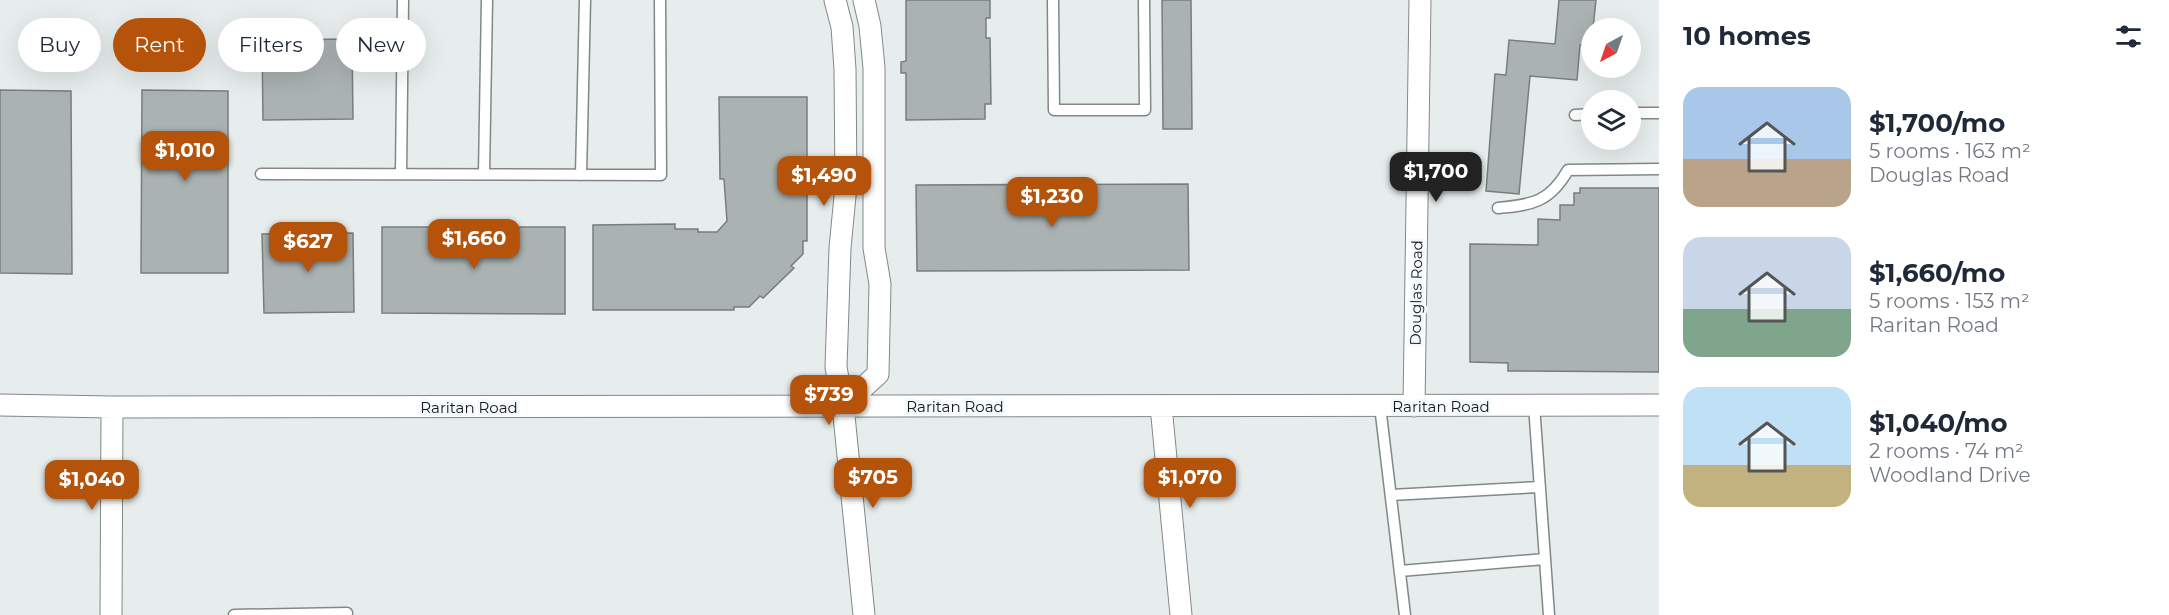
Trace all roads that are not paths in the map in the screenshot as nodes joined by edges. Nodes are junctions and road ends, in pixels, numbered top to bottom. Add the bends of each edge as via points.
1 (404, 0) edge
2 (487, 0) edge
3 (585, 0) edge
4 (660, 0) edge
5 (835, 0) edge
6 (864, 0) edge
7 (1053, 0) edge
8 (1144, 0) edge
9 (1420, 0) edge
10 (1659, 112) edge
11 (1641, 113) edge
12 (1575, 115) dead end
13 (1581, 115) edge
14 (1659, 169) edge
15 (261, 174) dead end
16 (401, 174) junction
17 (484, 174) junction
18 (580, 175) junction
19 (1498, 208) dead end
20 (840, 248) junction
21 (874, 248) junction
22 (0, 405) edge
23 (1534, 405) junction
24 (1659, 405) edge
25 (843, 406) junction
26 (1161, 406) junction
27 (1380, 406) junction
28 (1414, 406) junction
29 (112, 407) junction
30 (1540, 487) junction
31 (1391, 495) junction
32 (1545, 559) junction
33 (1400, 571) junction
34 (347, 613) dead end
35 (111, 615) edge
36 (234, 615) edge
37 (864, 615) edge
38 (1180, 615) edge
39 (1405, 615) edge
40 (1549, 615) edge

1 - 16 lane
2 - 17 lane
3 - 18 lane
4 - 18 lane via 661,175
5 - 20 street via 842,27 845,69 846,186
6 - 21 street via 874,68
7 - 8 lane via 1054,110 1145,110
9 - 28 street, Douglas Road
10 - 11 lane
12 - 13 lane
14 - 19 lane via 1568,170 1559,186 1528,205
15 - 16 lane
16 - 17 lane
17 - 18 lane
20 - 21 street
20 - 25 street via 837,367
21 - 25 street via 880,284 878,374
22 - 29 street, Raritan Road
23 - 24 street, Raritan Road
23 - 28 street, Raritan Road
23 - 30 lane
25 - 26 street, Raritan Road
25 - 29 street, Raritan Road
25 - 37 street
26 - 27 street, Raritan Road
26 - 38 street
27 - 28 street, Raritan Road
27 - 31 lane
29 - 35 street
30 - 31 lane
30 - 32 lane
31 - 33 lane
32 - 33 lane
32 - 40 lane
33 - 39 lane
34 - 36 lane

